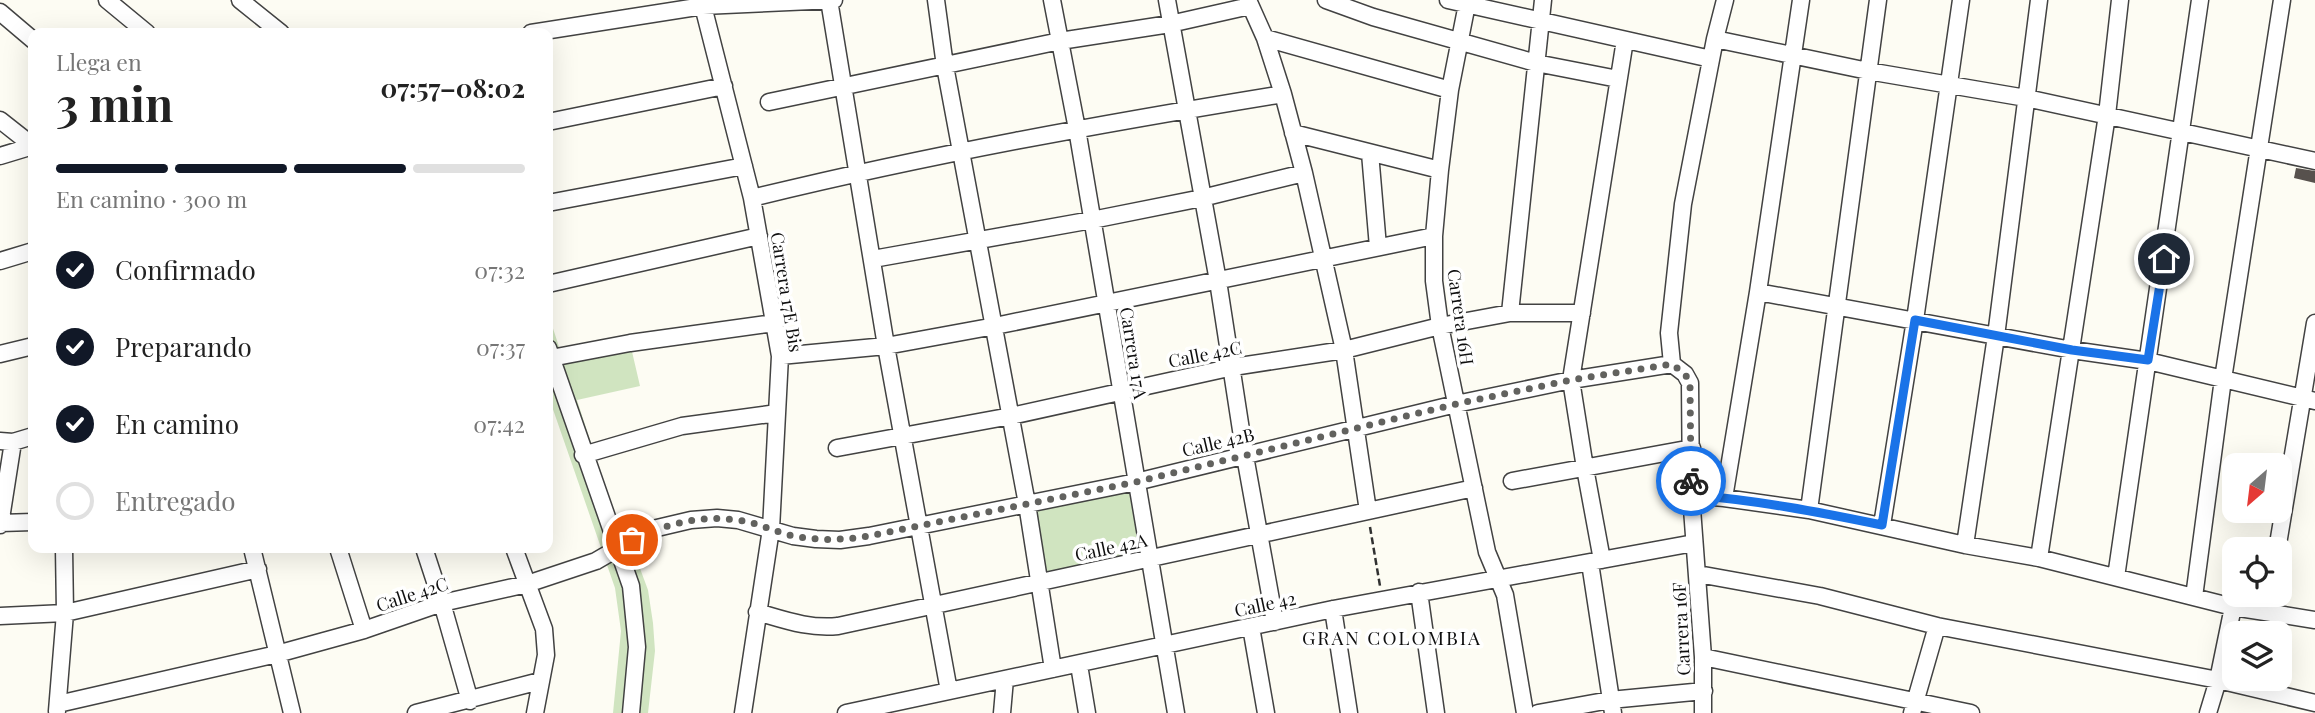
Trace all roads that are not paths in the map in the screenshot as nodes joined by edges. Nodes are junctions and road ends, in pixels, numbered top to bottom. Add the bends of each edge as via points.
1 (107, 0) edge
2 (240, 0) edge
3 (831, 0) edge
4 (936, 0) edge
5 (1052, 0) edge
6 (1167, 0) edge
7 (1326, 0) edge
8 (1448, 0) edge
9 (1543, 0) edge
10 (1725, 0) edge
11 (1801, 0) edge
12 (1878, 0) edge
13 (1961, 0) edge
14 (2039, 0) edge
15 (2120, 0) edge
16 (2200, 0) edge
17 (2282, 0) edge
18 (1249, 3) edge
19 (1343, 3) edge
20 (1467, 4) junction
21 (703, 6) junction
22 (0, 12) edge
23 (1540, 22) junction
24 (1170, 24) junction
25 (141, 28) edge
26 (275, 28) edge
27 (553, 30) edge
28 (28, 36) edge
29 (1265, 38) junction
30 (1715, 39) junction
31 (1625, 40) junction
32 (1060, 41) junction
33 (1459, 43) junction
34 (1793, 54) junction
35 (1711, 59) junction
36 (1536, 63) junction
37 (945, 66) junction
38 (1868, 71) junction
39 (1618, 79) junction
40 (1950, 85) junction
41 (724, 86) junction
42 (842, 88) junction
43 (1450, 90) junction
44 (1283, 94) junction
45 (2026, 98) junction
46 (769, 102) dead end
47 (1186, 110) junction
48 (2107, 115) junction
49 (0, 120) edge
50 (553, 121) edge
51 (1077, 129) junction
52 (2182, 131) junction
53 (1293, 133) junction
54 (28, 142) edge
55 (28, 148) edge
56 (2260, 149) junction
57 (961, 150) junction
58 (1370, 153) junction
59 (0, 156) edge
60 (2315, 161) edge
61 (744, 166) junction
62 (1440, 170) junction
63 (858, 172) junction
64 (1304, 173) junction
65 (752, 198) junction
66 (1202, 198) junction
67 (553, 202) edge
68 (1092, 220) junction
69 (759, 236) junction
70 (1434, 236) junction
71 (977, 240) junction
72 (1378, 247) junction
73 (28, 253) edge
74 (873, 259) junction
75 (1325, 260) junction
76 (0, 261) edge
77 (1218, 281) junction
78 (553, 283) edge
79 (1758, 292) junction
80 (1106, 303) junction
81 (1838, 306) junction
82 (1510, 313) junction
83 (1581, 313) junction
84 (1915, 320) junction
85 (775, 323) junction
86 (2315, 323) edge
87 (995, 326) junction
88 (1440, 326) junction
89 (1996, 336) junction
90 (886, 346) junction
91 (28, 347) edge
92 (1344, 350) junction
93 (2072, 350) junction
94 (553, 353) edge
95 (0, 354) edge
96 (780, 356) junction
97 (2148, 360) junction
98 (1672, 364) junction
99 (553, 365) edge
100 (1233, 367) junction
101 (2223, 379) junction
102 (1571, 380) junction
103 (1120, 391) junction
104 (2310, 399) edge
105 (1456, 404) junction
106 (778, 413) junction
107 (1011, 416) junction
108 (1356, 428) junction
109 (28, 437) edge
110 (903, 437) junction
111 (6, 442) edge
112 (837, 448) dead end
113 (1692, 449) junction
114 (583, 455) junction
115 (1245, 456) junction
116 (1585, 468) junction
117 (1512, 481) dead end
118 (1136, 482) junction
119 (1474, 488) junction
120 (1691, 495) junction
121 (1724, 498) junction
122 (1027, 504) junction
123 (1809, 510) junction
124 (1368, 511) junction
125 (28, 522) edge
126 (0, 524) edge
127 (920, 525) junction
128 (1882, 525) junction
129 (771, 529) junction
130 (1258, 535) junction
131 (2280, 537) edge
132 (1694, 544) junction
133 (1965, 545) junction
134 (617, 548) junction
135 (64, 553) edge
136 (253, 553) edge
137 (340, 553) edge
138 (426, 553) edge
139 (516, 553) edge
140 (1149, 558) junction
141 (2039, 558) junction
142 (1596, 562) junction
143 (258, 569) junction
144 (1698, 574) junction
145 (2116, 577) junction
146 (1499, 578) junction
147 (1040, 582) junction
148 (527, 584) junction
149 (1419, 592) junction
150 (2194, 597) junction
151 (442, 603) junction
152 (2222, 604) edge
153 (934, 605) junction
154 (2232, 607) edge
155 (2279, 607) edge
156 (1333, 609) junction
157 (65, 612) junction
158 (757, 612) junction
159 (0, 616) edge
160 (2315, 620) edge
161 (1275, 622) junction
162 (1937, 626) junction
163 (1251, 627) junction
164 (364, 630) junction
165 (1164, 646) junction
166 (277, 654) junction
167 (1703, 657) junction
168 (1079, 665) junction
169 (1053, 670) junction
170 (1005, 679) junction
171 (2218, 680) junction
172 (540, 681) junction
173 (949, 691) junction
174 (1704, 691) junction
175 (470, 701) junction
176 (2315, 703) edge
177 (925, 705) edge
178 (1611, 706) edge
179 (1913, 707) edge
180 (57, 708) edge
181 (292, 713) edge
182 (416, 713) edge
183 (535, 713) edge
184 (631, 713) edge
185 (743, 713) edge
186 (846, 713) edge
187 (1002, 713) edge
188 (1087, 713) edge
189 (1176, 713) edge
190 (1266, 713) edge
191 (1349, 713) edge
192 (1436, 713) edge
193 (1525, 713) edge
194 (1538, 713) edge
195 (1703, 713) edge
196 (1971, 713) edge
197 (2208, 713) edge

1 - 25 street
2 - 26 street
3 - 21 street
3 - 42 street
4 - 37 street
5 - 32 street, Carrera 17A
6 - 24 street
7 - 19 street
8 - 20 street
9 - 23 street
10 - 30 street
11 - 34 street
12 - 38 street
13 - 40 street
14 - 45 street
15 - 48 street
16 - 52 street
17 - 56 street
18 - 24 street
18 - 29 street
19 - 33 street
20 - 23 street
20 - 33 street, Carrera 16H
21 - 27 street
21 - 41 street, Carrera 17E Bis
22 - 28 street
23 - 31 street
23 - 36 street
24 - 32 street
24 - 47 street
29 - 43 street
29 - 44 street
30 - 34 street
30 - 35 street
31 - 35 street
31 - 39 street
32 - 37 street
32 - 51 street, Carrera 17A
33 - 36 street
33 - 43 street, Carrera 16H
34 - 38 street
34 - 79 street
35 - 98 street via 1683,204 1669,333
36 - 39 street
36 - 82 street
37 - 42 street
37 - 57 street
38 - 40 street
38 - 81 street
39 - 83 street
40 - 45 street
40 - 84 street
41 - 50 street
41 - 61 street, Carrera 17E Bis
42 - 46 street
42 - 63 street
43 - 62 street, Carrera 16H
44 - 47 street
44 - 53 street
45 - 48 street
45 - 89 street
47 - 51 street
47 - 66 street
48 - 52 street
48 - 93 street
49 - 54 street
51 - 57 street
51 - 68 street, Carrera 17A
52 - 56 street
52 - 97 street
53 - 58 street
53 - 64 street
55 - 59 street
56 - 60 street
56 - 101 street
57 - 63 street
57 - 71 street
58 - 62 street
58 - 72 street
61 - 65 street, Carrera 17E Bis
61 - 67 street
62 - 70 street, Carrera 16H
63 - 65 street
63 - 74 street
64 - 66 street
64 - 75 street
65 - 69 street, Carrera 17E Bis
66 - 68 street
66 - 77 street
68 - 71 street
68 - 80 street, Carrera 17A
69 - 78 street
69 - 85 street, Carrera 17E Bis
70 - 72 street
70 - 88 street, Carrera 16H
71 - 74 street
71 - 87 street
72 - 75 street
73 - 76 street
74 - 90 street
75 - 77 street
75 - 92 street
77 - 80 street
77 - 100 street
79 - 81 street
79 - 121 street
80 - 87 street
80 - 103 street, Carrera 17A
81 - 84 street
81 - 123 street
82 - 83 street, Calle 42C
82 - 88 street, Calle 42C
83 - 102 street
84 - 89 street
84 - 128 street
85 - 94 street
85 - 96 street, Carrera 17E Bis
86 - 104 street
87 - 90 street
87 - 107 street
88 - 92 street, Calle 42C
88 - 105 street, Carrera 16H
89 - 93 street
89 - 133 street
90 - 96 street
90 - 110 street
91 - 95 street
92 - 100 street, Calle 42C
92 - 108 street
93 - 97 street
93 - 141 street
96 - 106 street, Carrera 17E Bis
97 - 101 street
97 - 145 street
98 - 102 street, Calle 42B
98 - 113 street, Carrera 16F via 1690,383
99 - 114 street
100 - 103 street, Calle 42C
100 - 115 street
101 - 104 street
101 - 150 street
102 - 105 street, Calle 42B
102 - 116 street
103 - 107 street, Calle 42C
103 - 118 street, Carrera 17A
104 - 131 street
105 - 108 street, Calle 42B
105 - 119 street, Carrera 16H
106 - 114 street via 682,426
106 - 129 street, Carrera 17E Bis
107 - 110 street, Calle 42C
107 - 122 street
108 - 115 street, Calle 42B
108 - 124 street
109 - 111 street
110 - 112 street, Calle 42C
110 - 127 street
111 - 126 street
113 - 116 street
113 - 120 street, Carrera 16F
114 - 134 street
115 - 118 street, Calle 42B
115 - 130 street
116 - 117 street
116 - 142 street
118 - 122 street, Calle 42B
118 - 140 street, Carrera 17A
119 - 124 street, Calle 42A
119 - 146 street, Carrera 16H via 1487,552
120 - 121 street
120 - 132 street, Carrera 16F
121 - 123 street
122 - 127 street, Calle 42B
122 - 147 street
123 - 128 street
124 - 130 street, Calle 42A
125 - 126 street
127 - 129 street, Calle 42B via 840,540
127 - 153 street
128 - 133 street
129 - 134 street, Calle 42C via 738,520 691,520 657,528
129 - 158 street, Carrera 17E Bis
130 - 140 street, Calle 42A
130 - 161 street
132 - 142 street, Calle 42
132 - 144 street, Carrera 16F
133 - 141 street
134 - 148 street, Calle 42C via 596,561
134 - 184 street via 631,586 636,620
135 - 157 street
136 - 143 street
137 - 164 street
138 - 151 street
139 - 148 street
140 - 147 street, Calle 42A
140 - 165 street, Carrera 17A
141 - 145 street
142 - 146 street, Calle 42
142 - 178 street
143 - 157 street
143 - 166 street
144 - 162 street via 1820,596
144 - 167 street, Carrera 16F
145 - 150 street
146 - 149 street, Calle 42
146 - 193 street, Carrera 16H
147 - 153 street, Calle 42A
147 - 169 street
148 - 151 street, Calle 42C
148 - 172 street via 544,629 546,655
149 - 156 street, Calle 42
149 - 192 street
150 - 152 street
151 - 164 street, Calle 42C
151 - 175 street
153 - 158 street, Calle 42A via 820,628
153 - 173 street
154 - 171 street
155 - 160 street
156 - 161 street, Calle 42
156 - 191 street
157 - 159 street
157 - 180 street
158 - 185 street, Carrera 17E Bis
161 - 163 street, Calle 42
162 - 171 street
162 - 179 street
163 - 165 street, Calle 42
163 - 190 street
164 - 166 street, Calle 42C
165 - 168 street, Calle 42
165 - 189 street, Carrera 17A
166 - 180 street, Calle 42C
166 - 181 street
167 - 174 street, Carrera 16F
167 - 179 street
168 - 169 street, Calle 42
168 - 188 street
169 - 170 street, Calle 42
170 - 173 street, Calle 42
170 - 187 street
171 - 176 street
171 - 197 street
172 - 175 street
172 - 183 street
173 - 177 street, Calle 42
174 - 178 street
174 - 195 street, Carrera 16F
175 - 182 street
177 - 186 street, Calle 42
178 - 194 street
179 - 196 street

